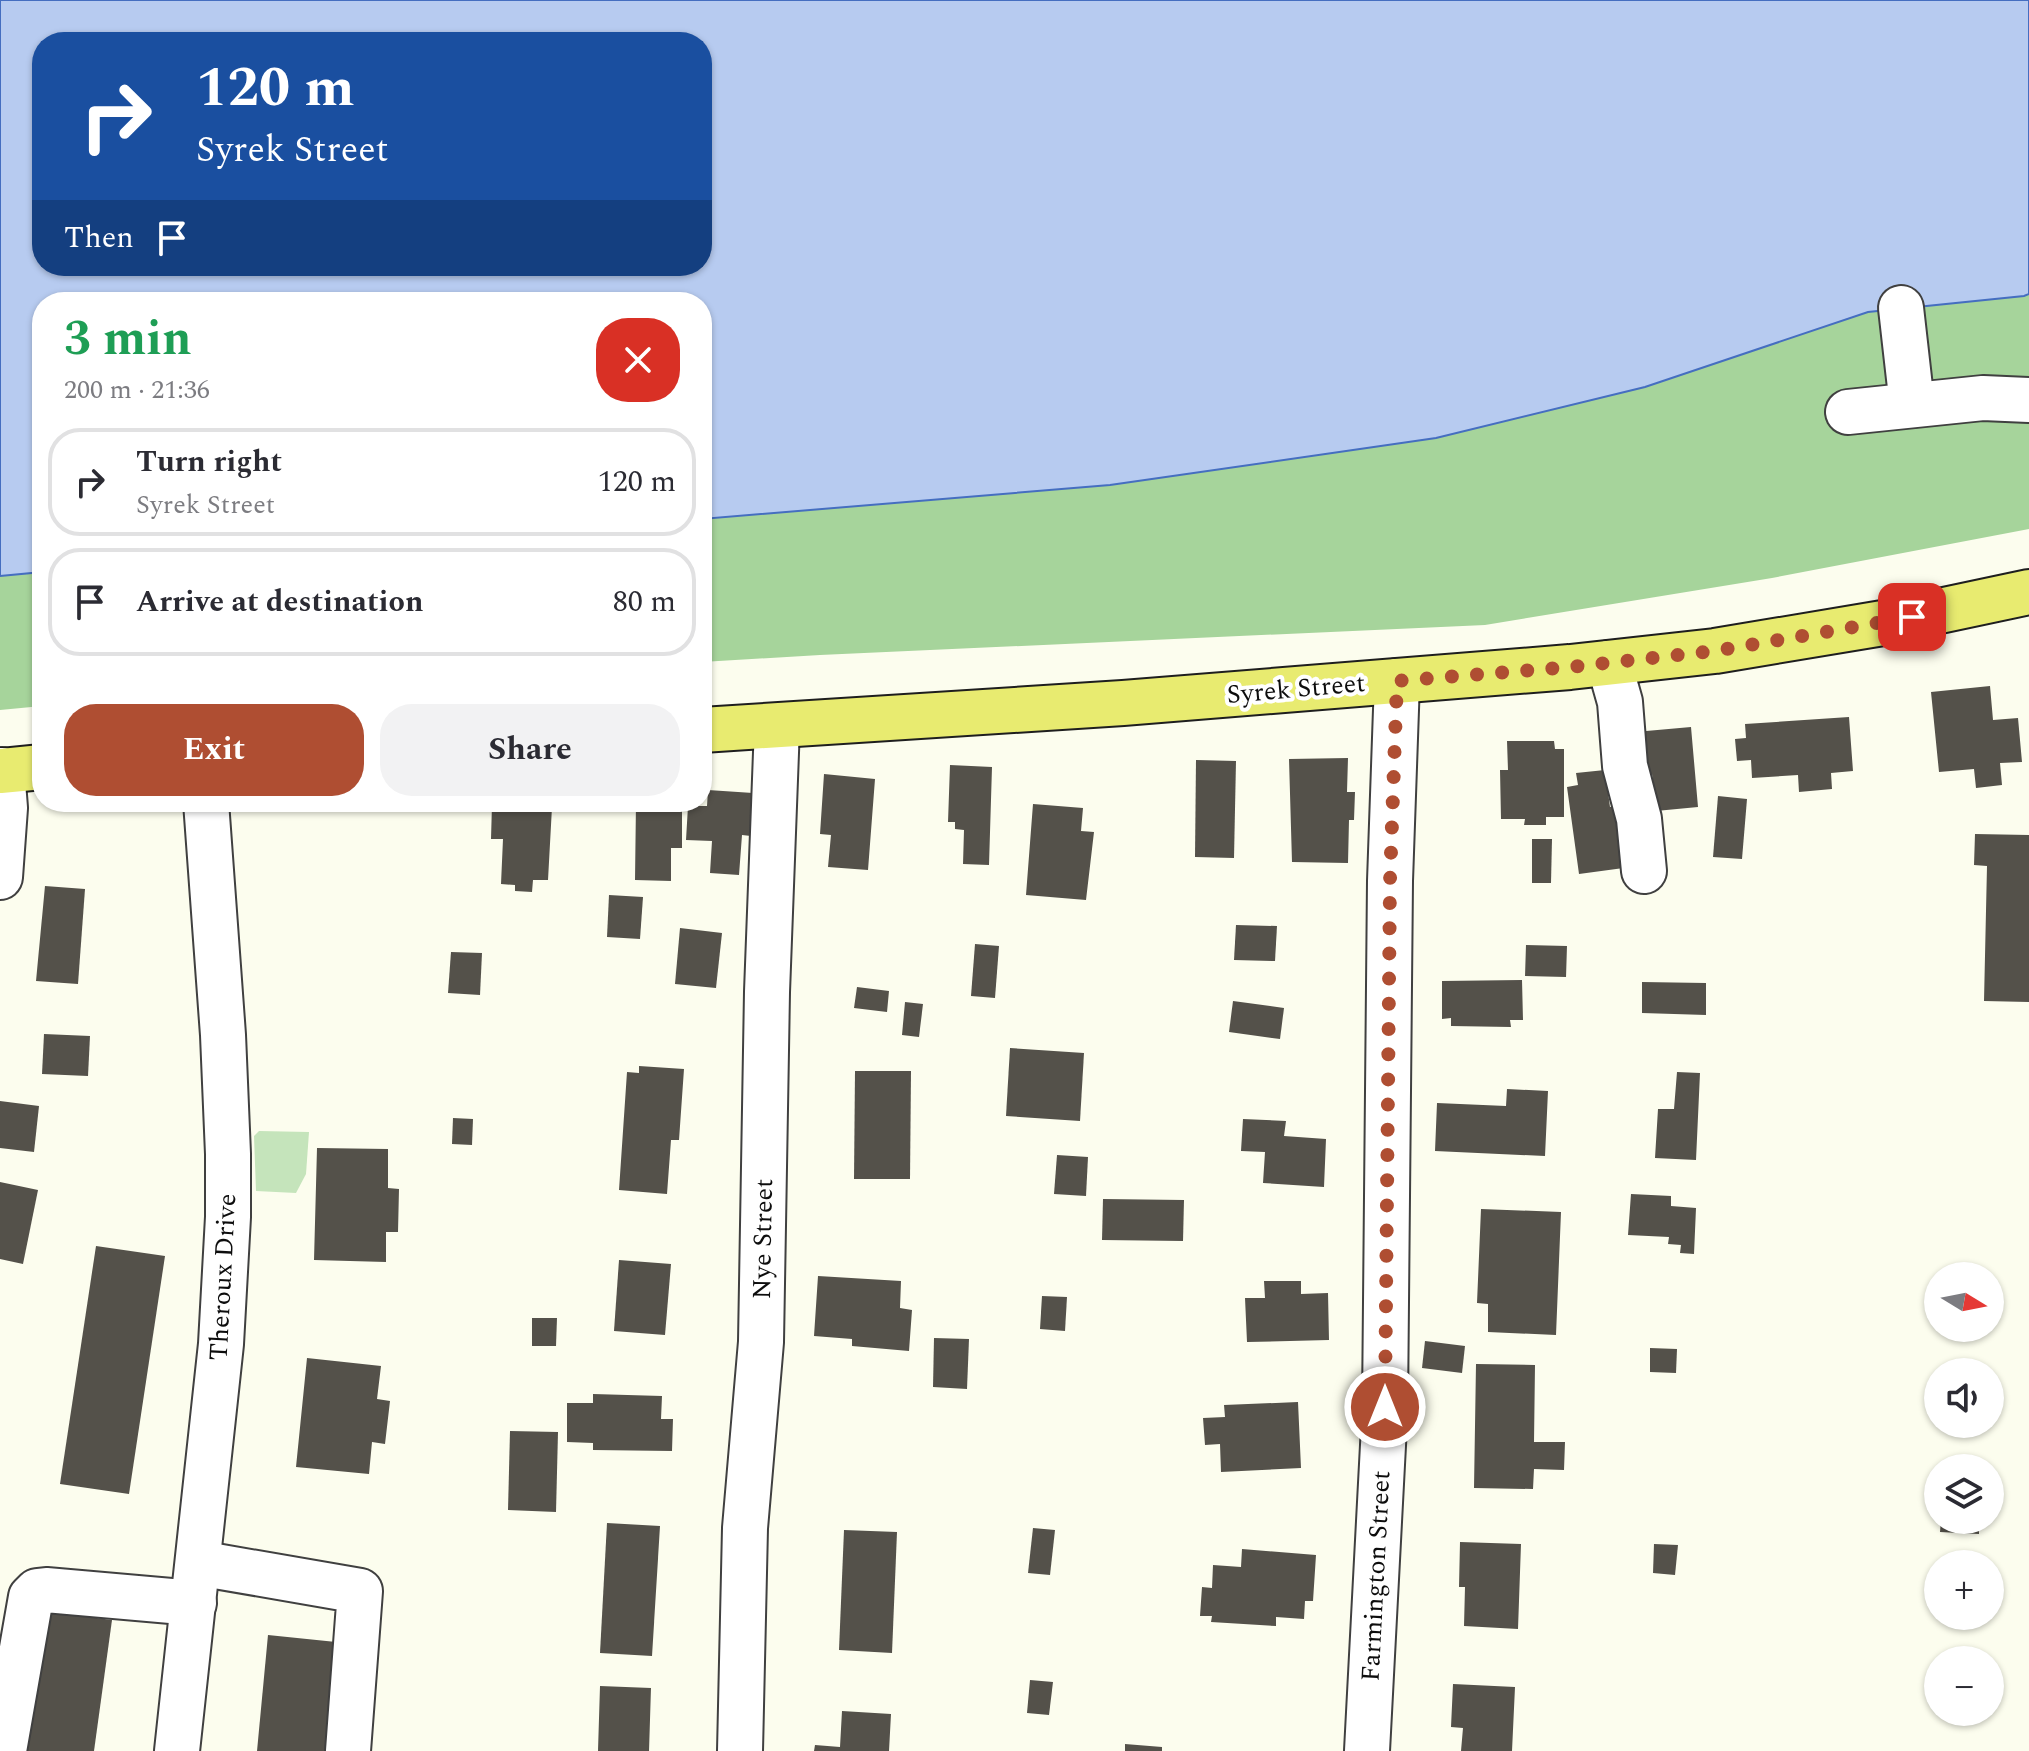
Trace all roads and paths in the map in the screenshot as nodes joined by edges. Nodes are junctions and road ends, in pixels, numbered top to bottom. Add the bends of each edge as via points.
1 (1901, 308) dead end
2 (2029, 400) edge
3 (1912, 405) junction
4 (1848, 412) dead end
5 (2029, 592) edge
6 (1609, 663) junction
7 (1397, 681) junction
8 (777, 726) junction
9 (712, 729) edge
10 (15, 769) edge
11 (207, 812) edge
12 (1644, 871) dead end
13 (0, 877) edge
14 (196, 1583) junction
15 (4, 1751) edge
16 (177, 1751) edge
17 (348, 1751) edge
18 (740, 1751) edge
19 (1367, 1751) edge

1 - 3 street
2 - 3 street
3 - 4 street
5 - 6 main road, Syrek Street via 1883,623
6 - 7 main road, Syrek Street
6 - 12 street via 1620,702 1625,766 1639,819
7 - 8 main road, Syrek Street
7 - 19 street, Farmington Street via 1385,1407
8 - 9 main road, Syrek Street
8 - 18 street, Nye Street via 761,1342 745,1528
10 - 13 street via 5,808
11 - 14 street, Theroux Drive via 223,1035 228,1217 221,1344
14 - 15 street via 37,1591 31,1597
14 - 16 street, Theroux Drive
14 - 17 street via 360,1591

